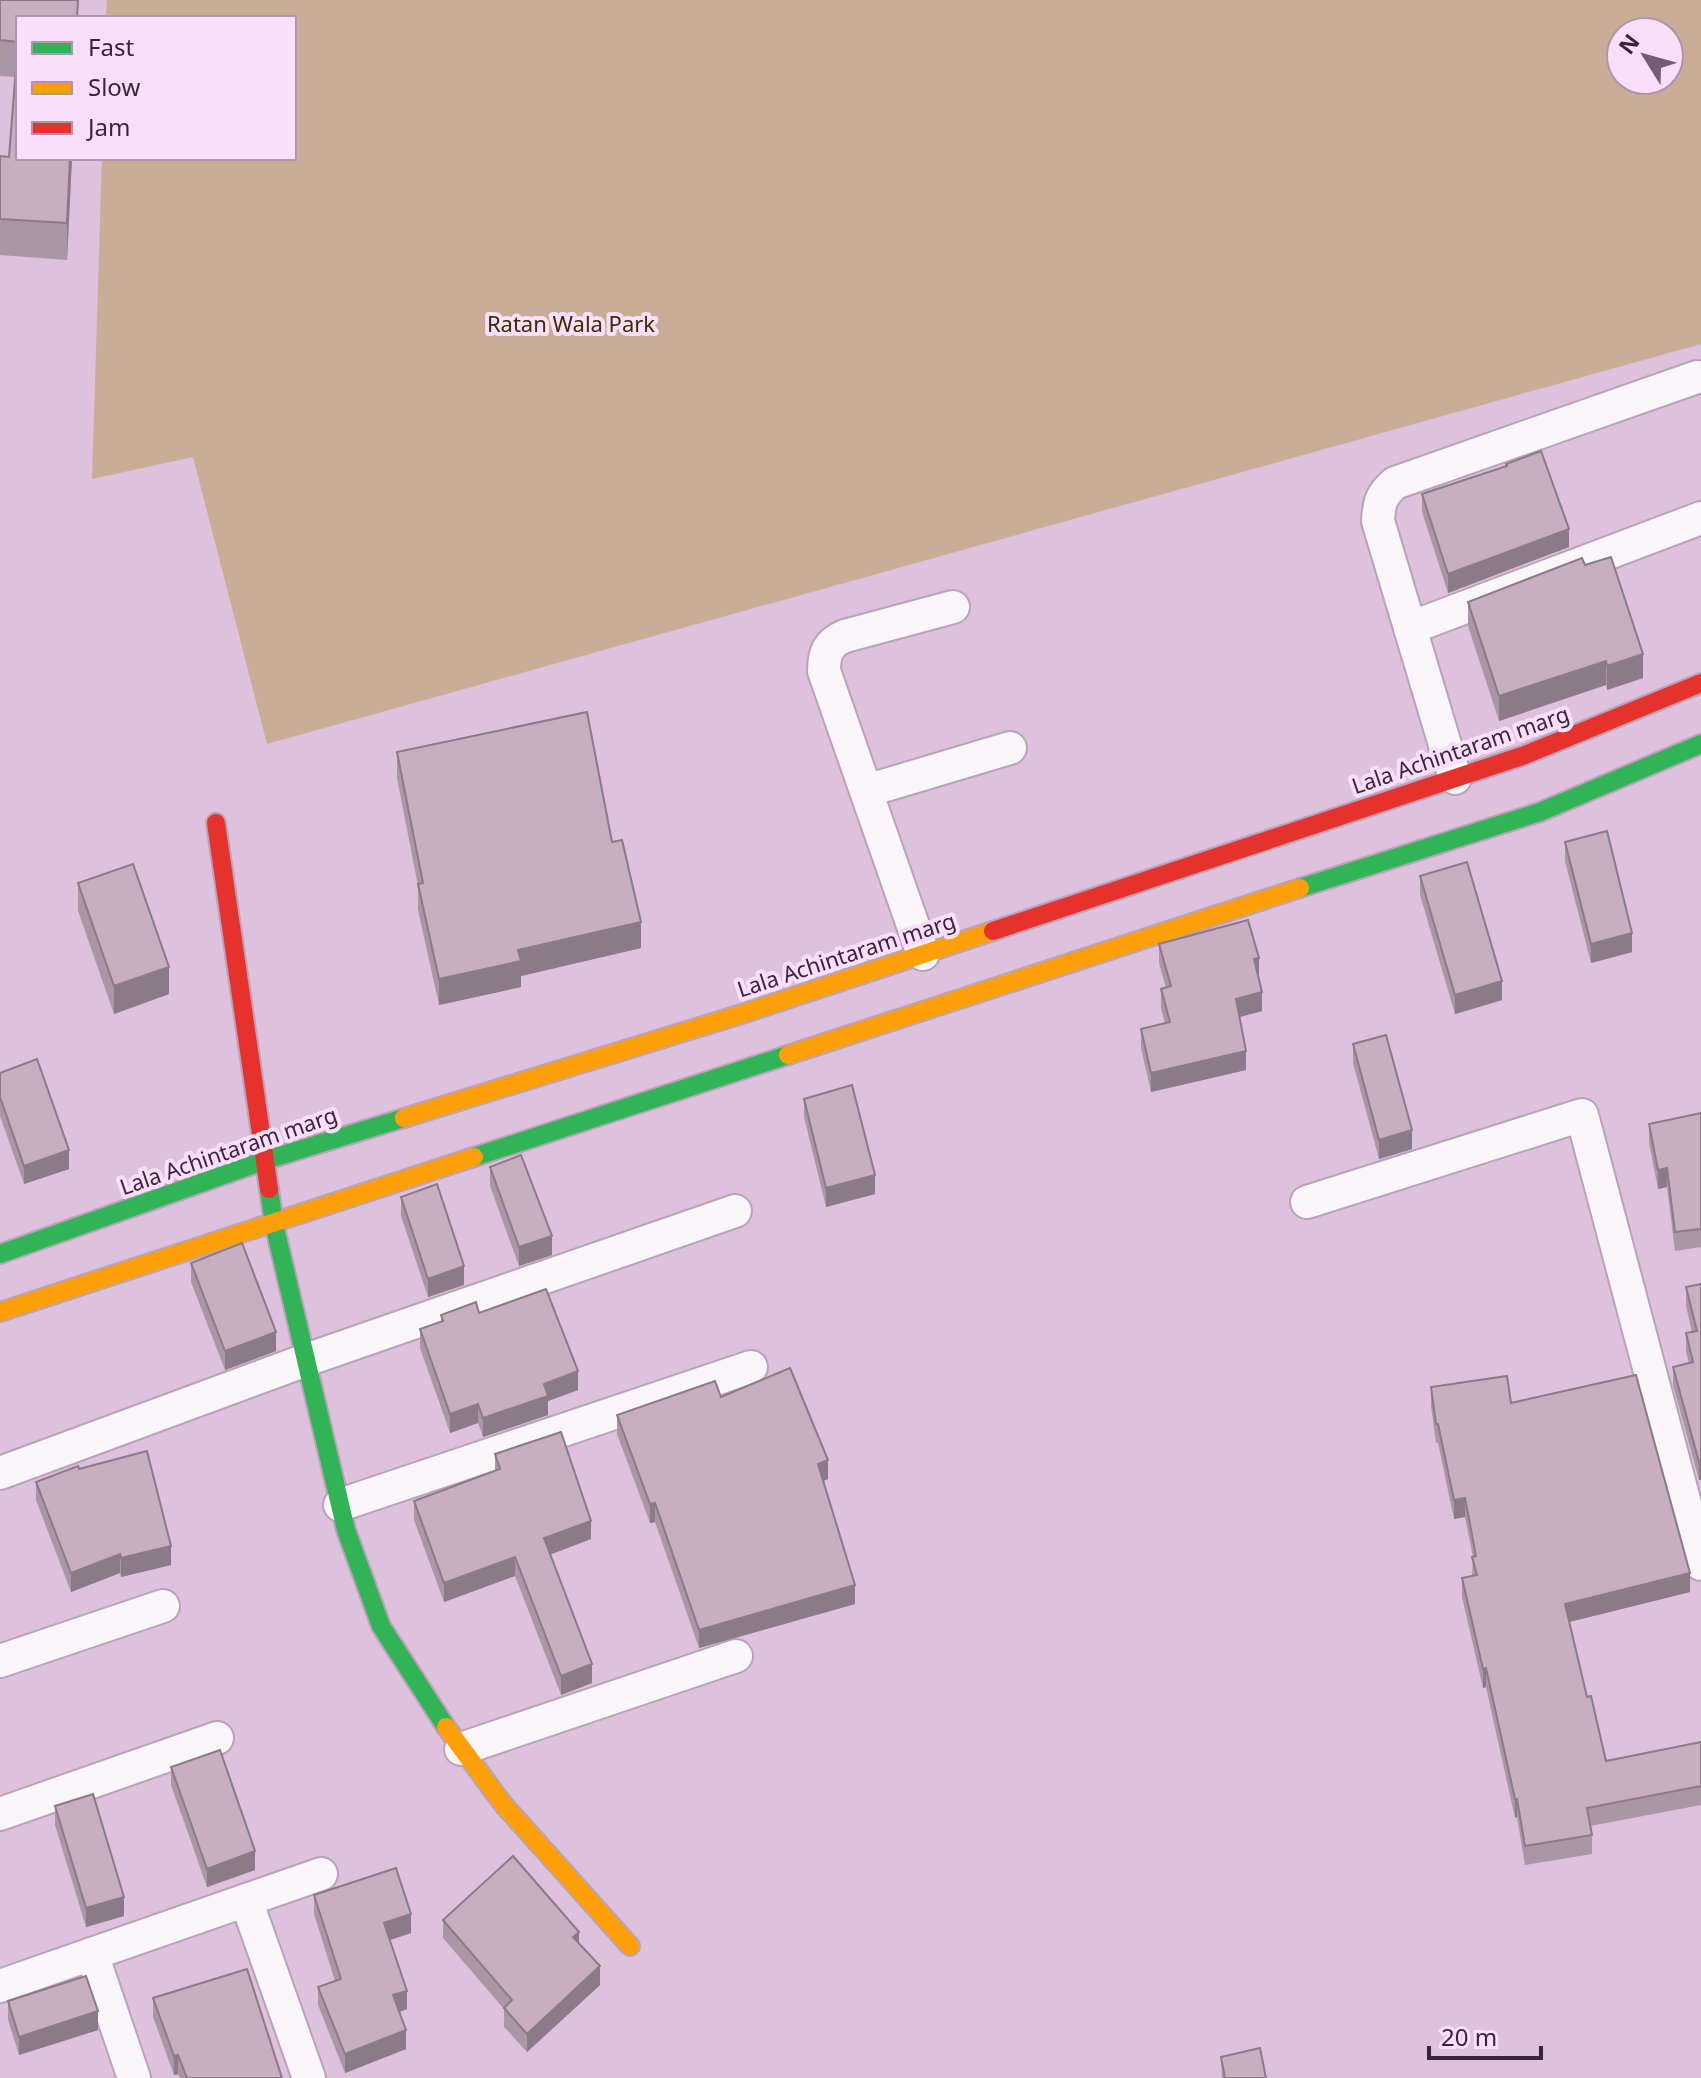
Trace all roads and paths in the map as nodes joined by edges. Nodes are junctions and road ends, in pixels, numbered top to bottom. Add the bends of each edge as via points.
1 (1697, 377) dead end
2 (1701, 518) edge
3 (953, 607) dead end
4 (1410, 628) junction
5 (1701, 683) edge
6 (1701, 744) edge
7 (1010, 748) dead end
8 (1455, 778) junction
9 (866, 791) junction
10 (216, 823) dead end
11 (923, 954) junction
12 (266, 1160) junction
13 (1307, 1202) dead end
14 (735, 1211) dead end
15 (274, 1224) junction
16 (0, 1254) edge
17 (0, 1312) edge
18 (306, 1360) junction
19 (751, 1367) dead end
20 (0, 1473) edge
21 (340, 1505) junction
22 (1701, 1564) edge
23 (163, 1606) dead end
24 (736, 1656) dead end
25 (0, 1661) edge
26 (217, 1738) dead end
27 (461, 1749) junction
28 (0, 1814) edge
29 (321, 1874) dead end
30 (246, 1900) junction
31 (630, 1946) dead end
32 (92, 1954) junction
33 (0, 1986) edge
34 (134, 2078) edge
35 (309, 2078) edge

1 - 4 street via 1395,483 1379,503 1378,521
2 - 4 street
3 - 9 street via 832,641 824,657 824,671
4 - 8 street
5 - 8 street, Lala Achintaram marg
6 - 15 street via 1540,812
7 - 9 street
8 - 11 street, Lala Achintaram marg
9 - 11 street
10 - 12 street
11 - 12 street, Lala Achintaram marg
12 - 15 street
12 - 16 street, Lala Achintaram marg
13 - 22 street via 1582,1115
14 - 18 street
15 - 17 street
15 - 18 street
18 - 20 street
18 - 21 street
19 - 21 street
21 - 27 street via 381,1626
23 - 25 street
24 - 27 street
26 - 28 street
27 - 31 street
29 - 30 street
30 - 32 street
30 - 35 street
32 - 33 street
32 - 34 street

